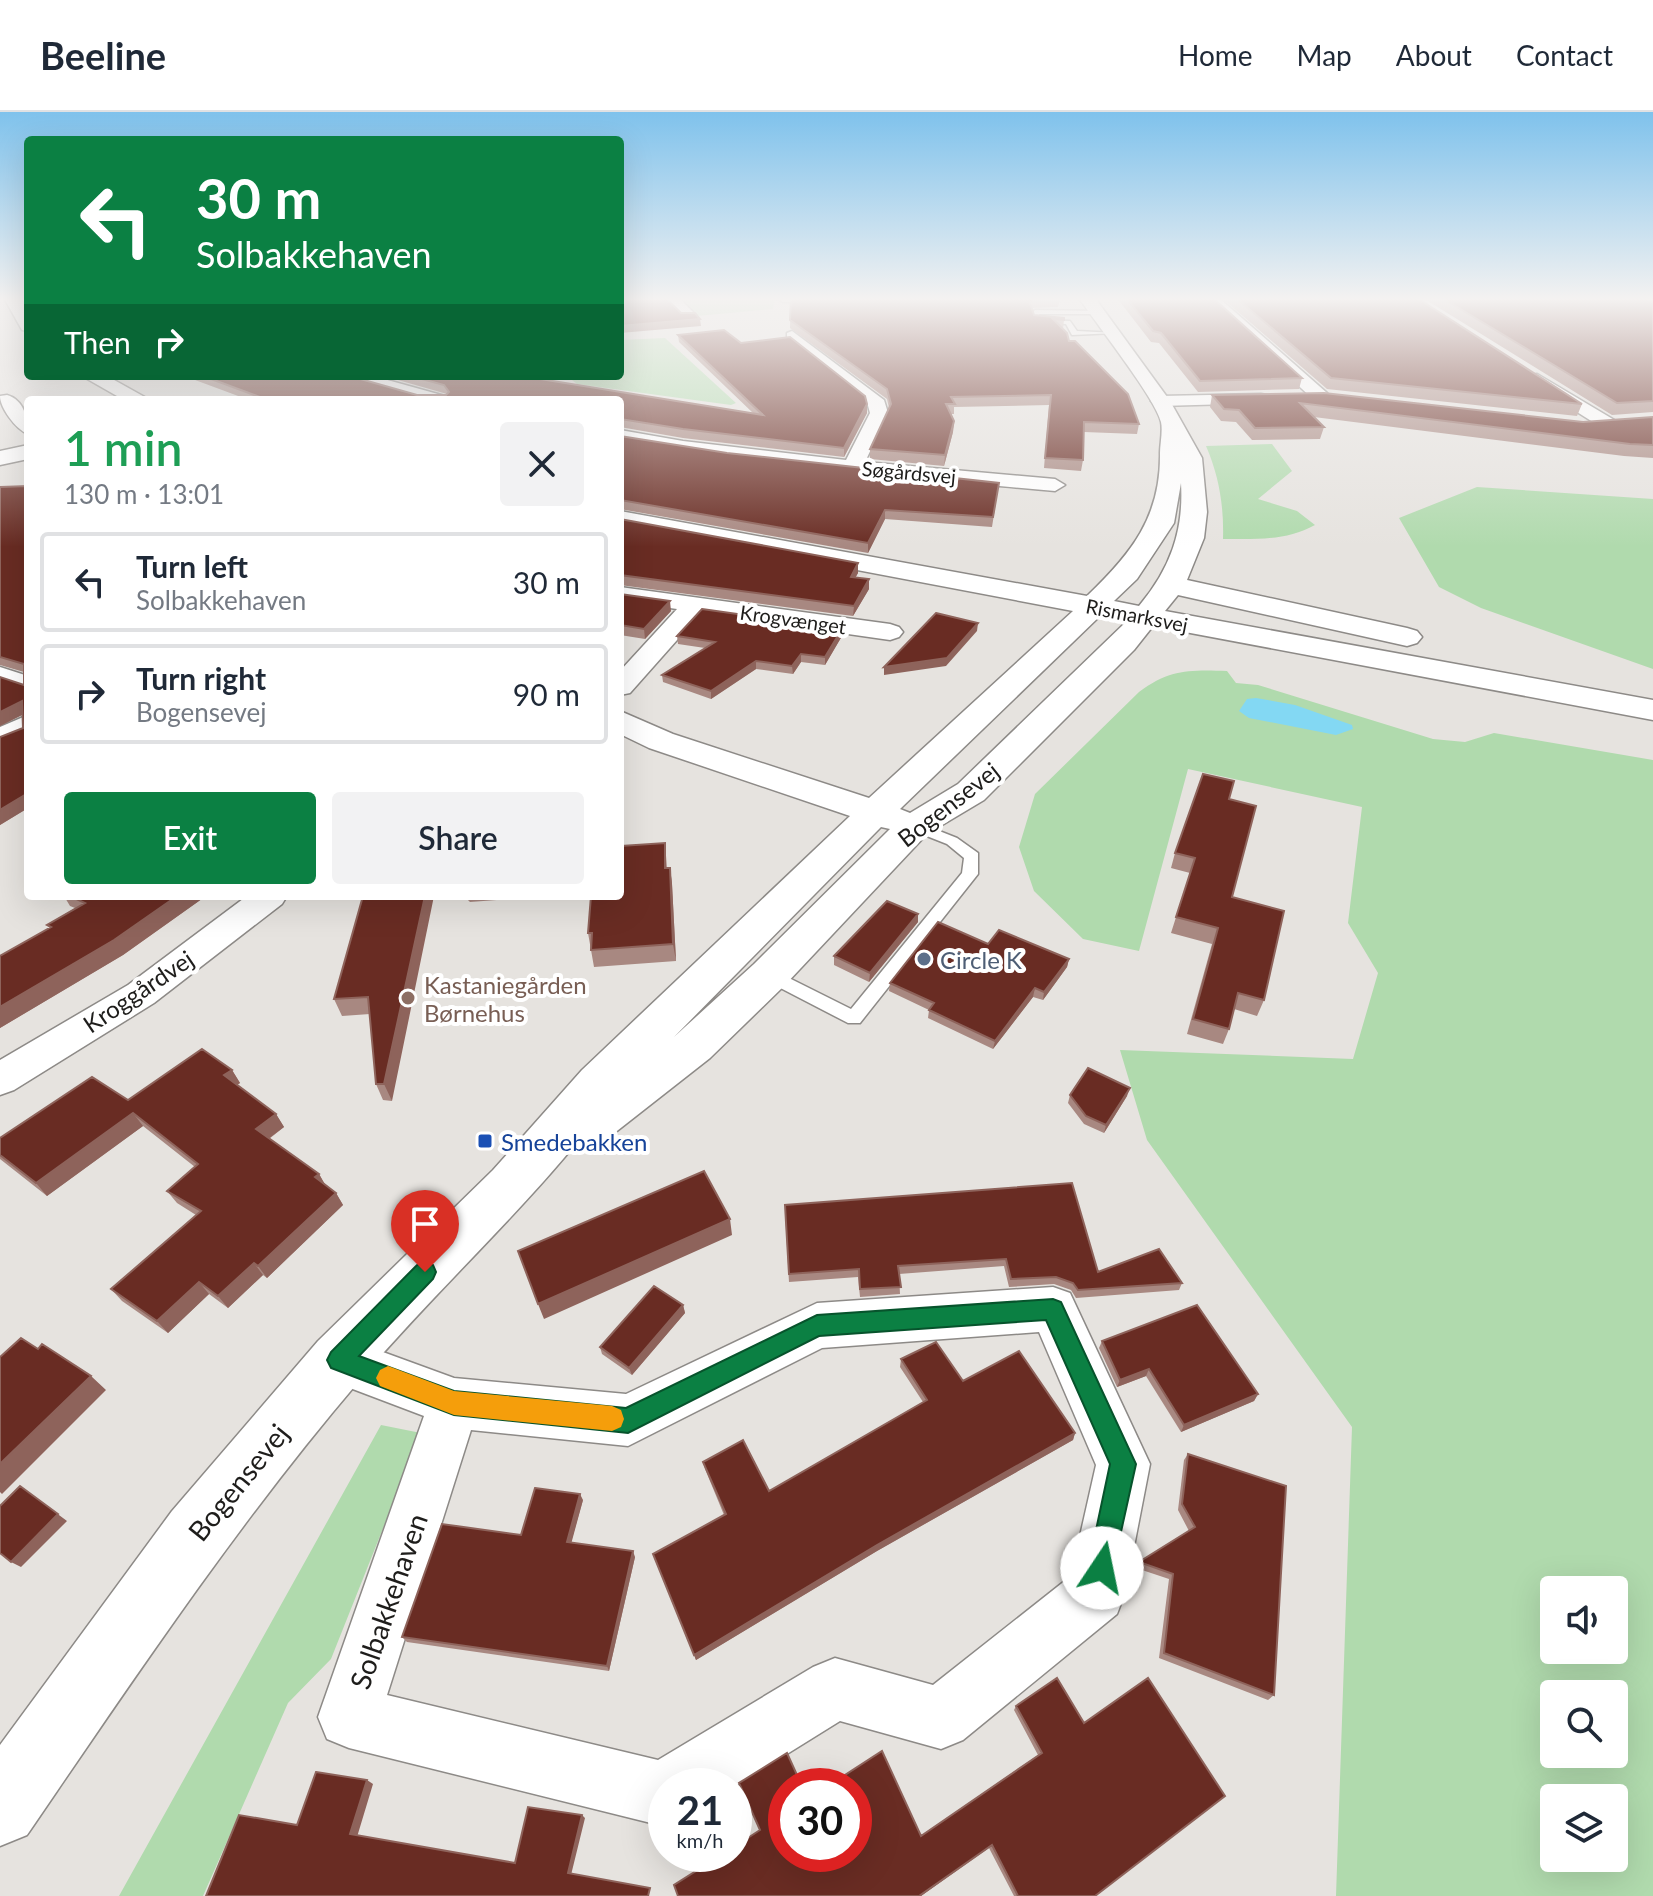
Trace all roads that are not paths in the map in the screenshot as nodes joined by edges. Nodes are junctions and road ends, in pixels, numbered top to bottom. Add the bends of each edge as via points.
1 (103, 381) edge
2 (370, 381) edge
3 (416, 381) edge
4 (851, 381) edge
5 (1144, 381) edge
6 (1308, 381) edge
7 (1542, 381) edge
8 (393, 389) junction
9 (132, 396) edge
10 (422, 396) edge
11 (0, 401) edge
12 (1165, 412) junction
13 (24, 423) edge
14 (1577, 426) edge
15 (624, 437) edge
16 (24, 453) edge
17 (0, 458) edge
18 (853, 467) junction
19 (1172, 471) junction
20 (1055, 485) dead end
21 (624, 518) edge
22 (624, 519) edge
23 (730, 540) junction
24 (624, 595) edge
25 (1129, 599) junction
26 (695, 605) junction
27 (1182, 623) junction
28 (1071, 630) junction
29 (890, 632) dead end
30 (0, 675) edge
31 (624, 683) edge
32 (24, 684) edge
33 (1653, 705) edge
34 (624, 723) edge
35 (24, 726) edge
36 (0, 739) edge
37 (971, 792) junction
38 (895, 819) junction
39 (265, 900) edge
40 (769, 975) junction
41 (0, 1079) edge
42 (511, 1185) junction
43 (339, 1360) junction
44 (454, 1403) junction
45 (706, 1768) edge
46 (648, 1790) edge
47 (0, 1808) edge

1 - 9 main road
2 - 8 street
3 - 8 street
4 - 18 street via 875,400 879,413
5 - 12 main road, Bogensevej
6 - 12 street via 1328,398
7 - 14 street via 1617,425
8 - 10 street
11 - 13 street via 7,400
12 - 19 main road
12 - 25 main road, Bogensevej via 1191,458 1191,538
15 - 18 street, Søgårdsvej
16 - 17 main road
18 - 20 street, Søgårdsvej
19 - 25 main road
19 - 25 main road via 1180,507 1176,536 1169,554
21 - 25 main road, Rismarksvej via 934,556
22 - 23 main road, Rismarksvej
23 - 25 main road via 928,564
23 - 28 main road via 1042,607
24 - 26 street, Krogvænget
25 - 27 main road, Rismarksvej
25 - 28 main road, Bogensevej
25 - 33 main road
25 - 37 main road, Bogensevej via 1123,644
25 - 38 main road via 967,761
26 - 29 street, Krogvænget
26 - 31 street
27 - 33 main road, Rismarksvej
27 - 37 main road via 1015,770
28 - 38 main road, Bogensevej
30 - 32 street
34 - 38 main road via 661,741
35 - 36 street
37 - 38 main road, Bogensevej
38 - 40 main road, Bogensevej
38 - 40 lane via 952,841 972,856 970,874 854,1018
38 - 42 main road, Bogensevej via 599,1083
39 - 41 street, Kroggårdvej via 141,994
40 - 42 main road, Bogensevej via 694,1046
42 - 43 main road, Bogensevej
43 - 44 street
43 - 47 main road, Bogensevej via 195,1534
44 - 45 street via 628,1420 817,1326 1053,1309 1123,1464 1096,1593 941,1718 835,1689
44 - 46 street, Solbakkehaven via 349,1717

